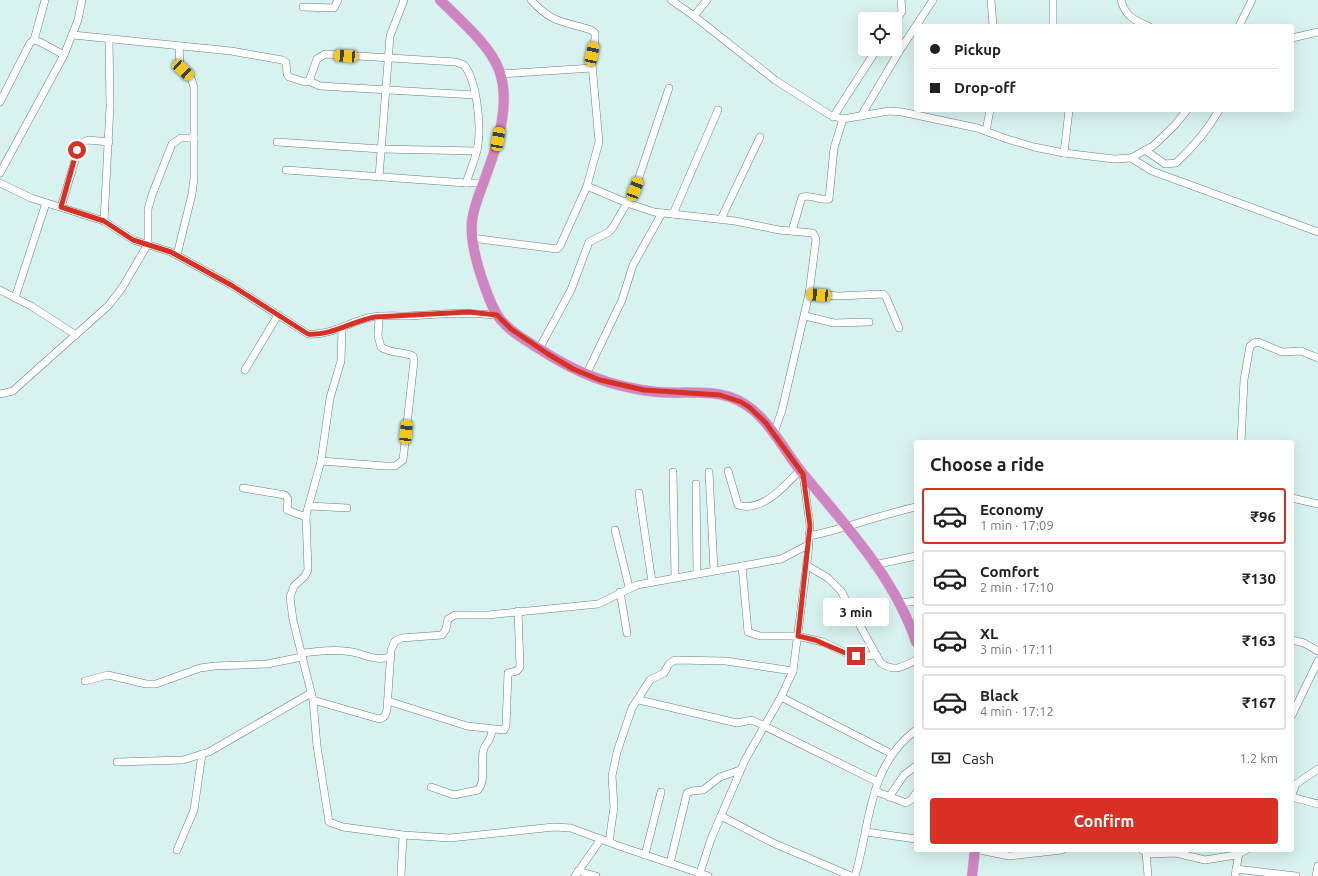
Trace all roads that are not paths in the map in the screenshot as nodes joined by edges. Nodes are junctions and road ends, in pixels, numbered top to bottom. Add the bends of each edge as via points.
1 (45, 0) edge
2 (82, 0) edge
3 (338, 0) edge
4 (404, 0) edge
5 (440, 0) edge
6 (531, 0) edge
7 (671, 0) edge
8 (707, 0) edge
9 (902, 0) edge
10 (933, 0) edge
11 (991, 0) edge
12 (1053, 0) edge
13 (1121, 0) edge
14 (1252, 0) edge
15 (303, 7) dead end
16 (901, 12) edge
17 (694, 16) junction
18 (917, 24) edge
19 (993, 24) edge
20 (1053, 24) edge
21 (1143, 24) edge
22 (1240, 24) edge
23 (914, 29) edge
24 (1318, 32) edge
25 (73, 35) junction
26 (1294, 38) edge
27 (109, 39) junction
28 (34, 40) junction
29 (179, 46) junction
30 (64, 55) junction
31 (872, 56) edge
32 (388, 58) junction
33 (592, 68) junction
34 (500, 74) junction
35 (310, 80) junction
36 (0, 82) edge
37 (8, 85) junction
38 (669, 88) dead end
39 (385, 91) junction
40 (475, 95) junction
41 (0, 102) edge
42 (718, 110) dead end
43 (990, 112) edge
44 (1068, 112) edge
45 (1185, 112) edge
46 (1218, 112) edge
47 (861, 116) junction
48 (833, 117) junction
49 (843, 119) junction
50 (986, 131) junction
51 (760, 137) dead end
52 (194, 138) junction
53 (109, 142) junction
54 (277, 142) dead end
55 (381, 149) junction
56 (1145, 150) junction
57 (477, 151) junction
58 (1064, 153) junction
59 (1131, 158) junction
60 (286, 170) dead end
61 (0, 173) edge
62 (379, 177) junction
63 (0, 183) edge
64 (466, 183) junction
65 (484, 183) junction
66 (588, 186) junction
67 (46, 203) junction
68 (626, 203) junction
69 (61, 207) junction
70 (662, 213) junction
71 (673, 214) junction
72 (721, 219) junction
73 (104, 221) junction
74 (792, 231) junction
75 (1318, 232) edge
76 (472, 238) junction
77 (148, 244) junction
78 (177, 255) junction
79 (0, 290) edge
80 (809, 294) junction
81 (15, 298) junction
82 (278, 315) junction
83 (497, 315) junction
84 (379, 316) junction
85 (805, 316) junction
86 (869, 322) dead end
87 (342, 328) junction
88 (899, 328) dead end
89 (76, 335) junction
90 (539, 349) junction
91 (1318, 358) edge
92 (245, 370) dead end
93 (586, 375) junction
94 (0, 394) edge
95 (774, 433) junction
96 (1241, 440) edge
97 (321, 462) junction
98 (728, 471) dead end
99 (673, 472) dead end
100 (709, 472) dead end
101 (801, 472) junction
102 (696, 484) dead end
103 (243, 488) dead end
104 (639, 493) dead end
105 (1294, 498) edge
106 (1318, 504) edge
107 (308, 506) junction
108 (914, 507) edge
109 (347, 508) dead end
110 (306, 517) junction
111 (847, 526) junction
112 (615, 530) dead end
113 (809, 536) junction
114 (808, 545) junction
115 (914, 556) edge
116 (806, 565) junction
117 (874, 565) junction
118 (742, 566) junction
119 (714, 570) junction
120 (697, 573) junction
121 (675, 577) junction
122 (652, 582) junction
123 (629, 588) junction
124 (620, 592) junction
125 (914, 601) edge
126 (900, 603) junction
127 (518, 611) junction
128 (627, 633) dead end
129 (798, 636) junction
130 (914, 637) edge
131 (1294, 641) edge
132 (1318, 651) edge
133 (302, 655) junction
134 (877, 656) junction
135 (391, 657) junction
136 (914, 661) edge
137 (1318, 661) edge
138 (793, 671) junction
139 (85, 681) dead end
140 (312, 697) junction
141 (781, 697) junction
142 (639, 700) junction
143 (388, 701) junction
144 (1294, 711) edge
145 (764, 726) junction
146 (492, 730) junction
147 (914, 732) edge
148 (202, 754) junction
149 (892, 754) junction
150 (117, 762) dead end
151 (914, 768) edge
152 (1318, 769) edge
153 (740, 770) junction
154 (878, 782) junction
155 (431, 787) dead end
156 (1294, 789) edge
157 (875, 791) junction
158 (661, 792) dead end
159 (914, 796) edge
160 (889, 797) junction
161 (1294, 798) edge
162 (1318, 804) edge
163 (721, 816) junction
164 (866, 832) junction
165 (403, 835) junction
166 (601, 839) junction
167 (914, 839) edge
168 (609, 842) junction
169 (177, 850) dead end
170 (975, 852) edge
171 (990, 852) edge
172 (1048, 852) edge
173 (1144, 852) edge
174 (1149, 852) edge
175 (1242, 852) edge
176 (645, 855) junction
177 (670, 863) junction
178 (1318, 866) edge
179 (1236, 872) edge
180 (577, 874) edge
181 (700, 875) edge
182 (401, 876) edge
183 (596, 876) edge
184 (708, 876) edge
185 (852, 876) edge
186 (855, 876) edge
187 (972, 876) edge
188 (1148, 876) edge
189 (1296, 876) edge
190 (1316, 876) edge

1 - 28 street
2 - 25 street
3 - 15 street via 334,8
4 - 32 street via 393,25
5 - 34 highway via 490,55
6 - 33 street via 543,13 555,20 594,33
7 - 17 street
8 - 17 street
9 - 16 street
10 - 18 street
11 - 19 street
12 - 20 street
13 - 21 street via 1128,15
14 - 22 street
17 - 48 street via 757,67
23 - 47 street
24 - 26 street
25 - 27 street
25 - 30 street
27 - 29 street
27 - 53 street
28 - 30 street
28 - 37 street via 30,42
29 - 35 street via 282,60 286,62 289,77 305,82
29 - 52 street via 180,67 194,82
30 - 61 street
31 - 48 street
32 - 35 street via 325,54 317,59
32 - 39 street
32 - 40 street via 456,62 464,65 470,75
33 - 34 street
33 - 66 street via 599,142
34 - 65 highway via 503,91 501,122
35 - 39 street via 320,86
36 - 37 street
37 - 41 street
38 - 68 street via 638,179
39 - 40 street
39 - 55 street
40 - 57 street via 479,131
42 - 71 street
43 - 50 street
44 - 58 street
45 - 56 street
46 - 56 street via 1193,147 1176,163 1165,164
47 - 49 street
47 - 50 street via 889,111 902,112
48 - 49 street
49 - 74 street via 834,148 829,199 802,197
50 - 58 street via 1007,140
51 - 72 street
52 - 77 street via 181,138 172,144 148,209
52 - 78 street via 192,194
53 - 69 street via 88,140 80,144
53 - 73 street
54 - 55 street
55 - 57 street
55 - 62 street
56 - 59 street
57 - 64 street
58 - 59 street via 1100,159
59 - 75 street via 1163,176
60 - 62 street
62 - 64 street
63 - 67 street
64 - 65 street
65 - 76 highway via 472,219
66 - 68 street
66 - 76 street via 557,249
67 - 69 street
67 - 81 street
68 - 70 street
68 - 90 street via 609,232 589,242 571,290
69 - 73 street
70 - 71 street
70 - 93 street via 633,265 622,300
71 - 72 street
72 - 74 street
73 - 77 street via 133,240
74 - 80 street via 816,235
76 - 83 highway via 482,277
77 - 78 street
77 - 89 street via 115,298
78 - 82 street
79 - 81 street
80 - 85 street
80 - 88 street via 883,294
81 - 89 street
82 - 87 street via 308,334 320,334
82 - 92 street
83 - 84 street via 469,312
83 - 90 highway via 511,329
84 - 87 street via 360,319
84 - 97 street via 378,336 381,348 408,354 413,356 414,361 403,460 395,466
85 - 86 street via 834,323
85 - 95 street
87 - 97 street via 341,362 330,398
89 - 94 street via 13,390
90 - 93 highway
91 - 96 street via 1301,351 1282,352 1258,342 1250,346 1244,380
93 - 95 highway via 644,390 720,395 730,398 758,414
95 - 101 highway
97 - 107 street
98 - 101 street via 735,500 743,507 772,497
99 - 121 street
100 - 119 street
101 - 111 highway
101 - 113 street
102 - 120 street
103 - 110 street via 288,496 287,510
104 - 122 street
105 - 106 street
107 - 109 street
107 - 110 street
108 - 111 street
110 - 133 street via 308,570 294,586 290,597
111 - 113 street via 836,531
111 - 117 highway
112 - 123 street
113 - 114 street
114 - 116 street
114 - 118 street via 781,559
115 - 117 street
116 - 129 street
116 - 134 street via 828,578 841,591
117 - 126 highway
118 - 119 street
118 - 129 street via 748,632 760,636
119 - 120 street
120 - 121 street
121 - 122 street
122 - 123 street
123 - 124 street
124 - 127 street via 598,604
124 - 128 street
125 - 126 street
126 - 130 highway
127 - 135 street via 451,616 442,635 401,638 395,641
127 - 146 street via 520,666 517,671 508,673 506,726 501,730
129 - 134 street via 823,642 850,655
129 - 138 street
131 - 132 street via 1312,646
133 - 135 street via 343,650 361,653 373,659
133 - 139 street via 267,664 200,668 156,684 108,675
133 - 140 street
134 - 136 street via 880,662 890,668 903,667
135 - 143 street
137 - 144 street
138 - 141 street
138 - 142 street via 726,661 672,661 664,673 650,680
140 - 143 street via 379,719 386,715
140 - 148 street
140 - 165 street via 329,822 343,827
141 - 145 street
141 - 149 street
142 - 145 street via 737,723 752,720
142 - 168 street via 630,714 613,769 614,807
143 - 146 street via 462,725
145 - 153 street
145 - 154 street
146 - 155 street via 490,740 484,748 482,780 478,790 454,795
147 - 149 street
148 - 150 street via 183,760
148 - 169 street via 194,810
149 - 154 street
151 - 160 street via 904,775
152 - 156 street via 1296,784
153 - 163 street
153 - 177 street via 720,777 703,790 687,793
154 - 157 street
157 - 160 street
157 - 164 street
158 - 176 street
159 - 160 street via 906,803
161 - 162 street
163 - 181 street
163 - 185 street via 773,843
164 - 167 street
164 - 186 street
165 - 166 street via 450,838 571,828
165 - 182 street
166 - 168 street
166 - 180 street
168 - 176 street
170 - 187 highway
171 - 172 street via 1020,856
173 - 188 street
174 - 175 street via 1176,853 1205,860
175 - 179 street
176 - 177 street
177 - 181 street
178 - 190 street
179 - 189 street
180 - 183 street
181 - 184 street

